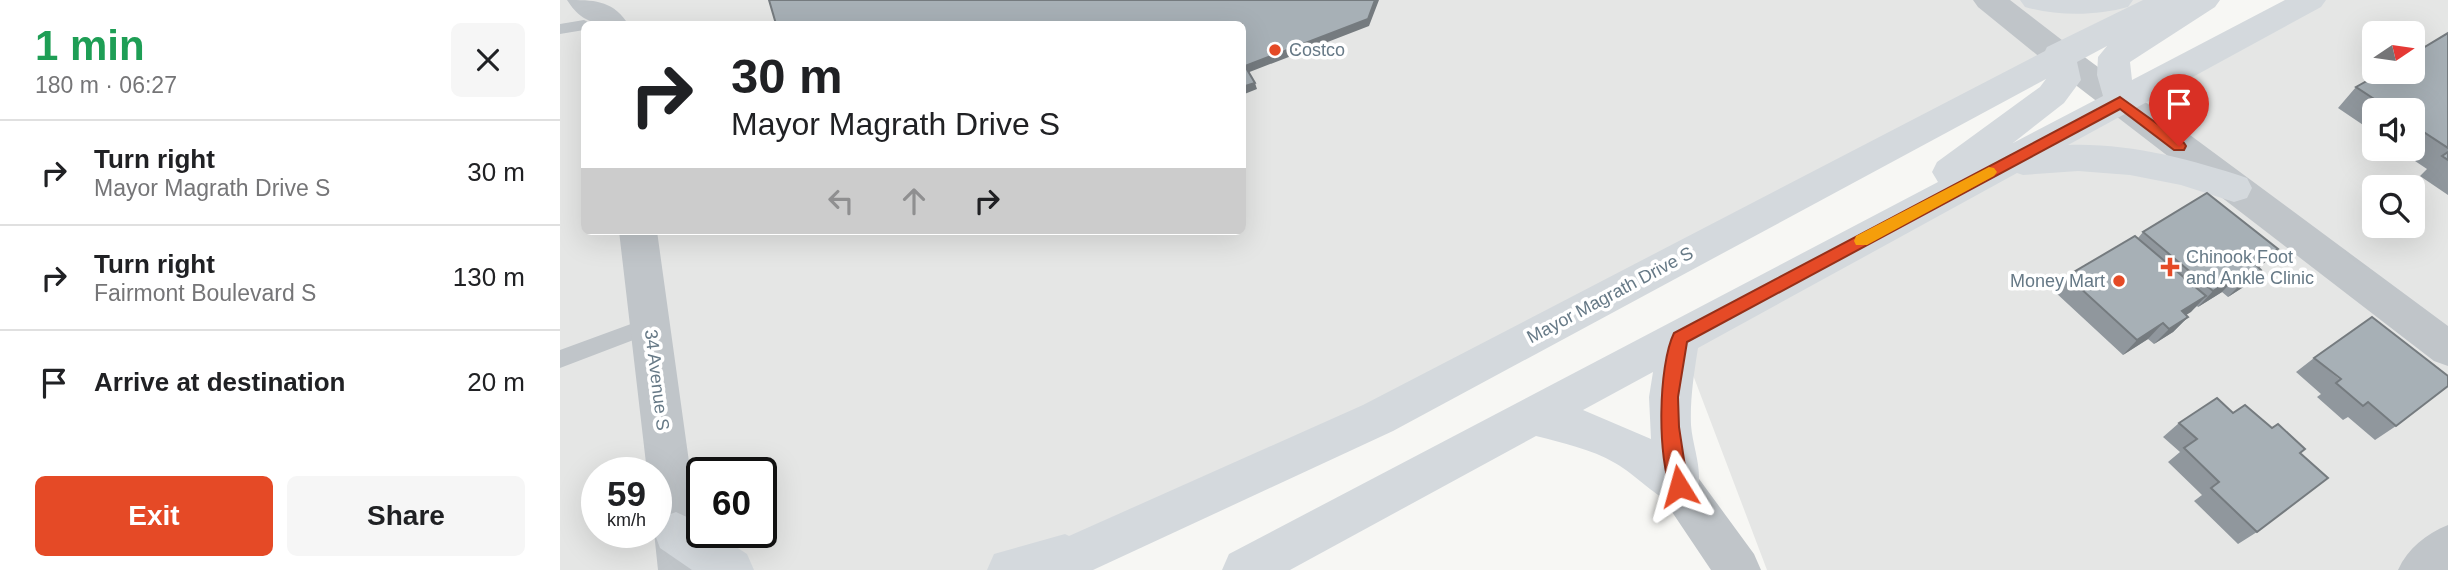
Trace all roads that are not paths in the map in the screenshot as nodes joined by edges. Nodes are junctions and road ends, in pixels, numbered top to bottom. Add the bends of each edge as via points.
1 (583, 0) edge
2 (1989, 0) edge
3 (2036, 0) edge
4 (2117, 0) edge
5 (2168, 0) edge
6 (2204, 0) edge
7 (2311, 0) edge
8 (602, 19) edge
9 (581, 24) edge
10 (560, 29) edge
11 (2059, 55) junction
12 (2120, 102) junction
13 (2003, 165) junction
14 (2234, 188) junction
15 (639, 235) edge
16 (1850, 247) junction
17 (650, 325) junction
18 (1679, 338) junction
19 (2448, 349) edge
20 (560, 359) edge
21 (1533, 416) junction
22 (1679, 486) junction
23 (2448, 547) edge
24 (678, 552) edge
25 (1073, 564) edge
26 (731, 570) edge
27 (1010, 570) edge
28 (1245, 570) edge
29 (1738, 570) edge
30 (2421, 570) edge

1 - 8 street
2 - 11 street
3 - 4 main road
5 - 11 main road, Mayor Magrath Drive S
6 - 12 main road via 2115,57
7 - 12 main road
9 - 10 lane
11 - 12 street
11 - 16 main road via 2064,80 2052,95
11 - 25 main road, Mayor Magrath Drive S via 1378,418
12 - 13 main road
12 - 14 street
13 - 14 main road via 2065,156 2095,158 2151,164
13 - 16 main road
14 - 19 street
15 - 17 street, 34 Avenue S
16 - 18 main road
17 - 20 lane
17 - 24 street, 34 Avenue S
18 - 21 main road
18 - 22 main road via 1670,427
21 - 22 main road via 1630,449
21 - 28 main road
22 - 29 street
23 - 30 street
24 - 26 main road
25 - 27 main road, Mayor Magrath Drive S

